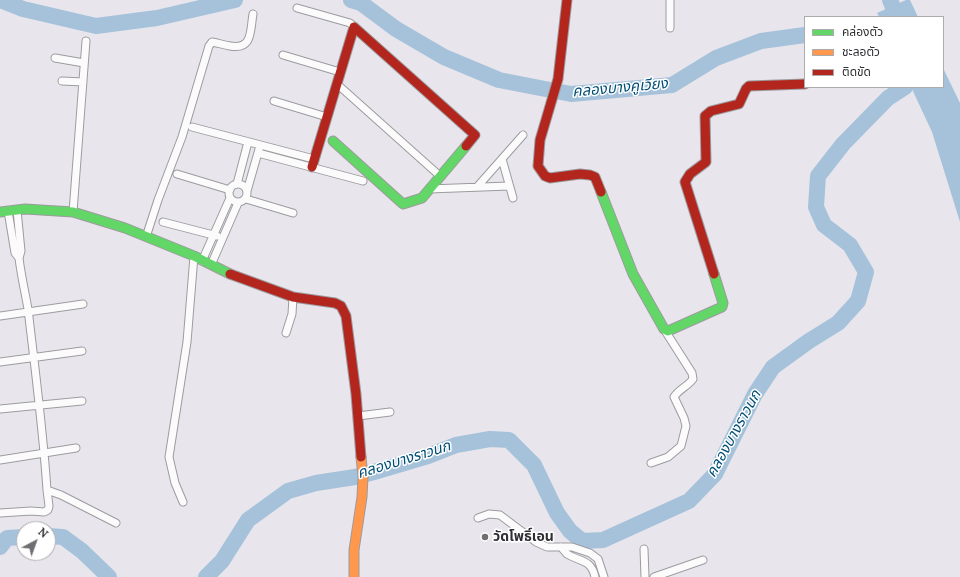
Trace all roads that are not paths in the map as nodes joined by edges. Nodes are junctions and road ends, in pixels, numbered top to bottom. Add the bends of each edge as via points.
1 (567, 0) edge
2 (670, 0) edge
3 (297, 8) dead end
4 (253, 14) dead end
5 (354, 27) junction
6 (670, 28) dead end
7 (86, 41) dead end
8 (283, 55) dead end
9 (55, 58) dead end
10 (84, 63) junction
11 (340, 72) junction
12 (62, 81) dead end
13 (83, 82) junction
14 (337, 84) junction
15 (804, 84) edge
16 (274, 101) dead end
17 (327, 117) junction
18 (192, 127) dead end
19 (523, 134) dead end
20 (333, 141) dead end
21 (248, 142) junction
22 (261, 145) junction
23 (258, 153) junction
24 (502, 158) junction
25 (313, 163) junction
26 (177, 174) dead end
27 (440, 176) junction
28 (363, 181) dead end
29 (238, 184) junction
30 (509, 186) junction
31 (477, 187) junction
32 (429, 189) junction
33 (230, 190) junction
34 (247, 191) junction
35 (230, 198) junction
36 (513, 198) dead end
37 (246, 199) junction
38 (238, 203) junction
39 (8, 211) edge
40 (73, 212) junction
41 (293, 213) dead end
42 (163, 222) dead end
43 (214, 235) junction
44 (146, 237) junction
45 (223, 237) junction
46 (198, 258) junction
47 (211, 265) junction
48 (293, 296) junction
49 (82, 304) dead end
50 (28, 312) junction
51 (0, 316) edge
52 (664, 329) junction
53 (286, 333) dead end
54 (82, 351) dead end
55 (33, 358) junction
56 (0, 362) edge
57 (82, 401) dead end
58 (39, 405) junction
59 (0, 409) edge
60 (390, 412) dead end
61 (358, 416) junction
62 (76, 448) dead end
63 (45, 452) junction
64 (0, 460) edge
65 (651, 462) dead end
66 (47, 490) junction
67 (183, 502) dead end
68 (0, 513) edge
69 (478, 518) dead end
70 (116, 523) dead end
71 (560, 547) junction
72 (644, 549) dead end
73 (703, 560) dead end
74 (354, 577) edge
75 (595, 577) edge
76 (604, 577) edge
77 (645, 577) edge
78 (654, 577) edge

1 - 52 street via 558,79 540,140 538,166 545,176 550,178 585,173 595,178 633,274
2 - 6 street
3 - 5 street via 350,23
4 - 44 street via 249,38 244,46 212,42 209,46 182,137
5 - 11 street
5 - 27 street via 475,135
7 - 10 street
8 - 11 street
9 - 10 street
10 - 13 street
11 - 14 street
12 - 13 street
13 - 40 street
14 - 17 street
14 - 27 street
15 - 52 street via 749,86 740,104 711,111 705,116 706,162 691,172 684,182 723,303 719,309 673,330
16 - 17 street
17 - 25 street
18 - 21 street
19 - 24 street
20 - 32 street via 403,204 422,198
21 - 22 street
21 - 29 street
22 - 23 street
22 - 25 street
23 - 25 street
23 - 34 street
24 - 30 street
24 - 31 street
25 - 28 street
26 - 33 street
27 - 32 street
29 - 33 street
29 - 34 street via 244,186
30 - 31 street
30 - 36 street
31 - 32 street
33 - 35 street
34 - 37 street
35 - 38 street
35 - 43 street
37 - 38 street
37 - 41 street
38 - 45 street
39 - 40 street via 45,209
39 - 50 street via 21,250 19,258
40 - 44 street
42 - 43 street
43 - 45 street
43 - 46 street
44 - 46 street
45 - 47 street
46 - 47 street
46 - 67 street via 168,457
47 - 48 street via 234,276
48 - 53 street via 292,314
48 - 61 street via 324,300 341,306 346,316
49 - 50 street
50 - 51 street
50 - 55 street
52 - 65 street via 692,373 693,379 674,397 686,426 681,446 668,456
54 - 55 street
55 - 56 street
55 - 58 street
57 - 58 street
58 - 59 street
58 - 63 street
60 - 61 street
61 - 74 street via 363,477 354,550
62 - 63 street
63 - 64 street
63 - 66 street
66 - 68 street via 49,506 44,512
66 - 70 street
69 - 71 street via 489,514 500,515 536,542 547,547
71 - 75 street via 568,554 588,563
71 - 76 street via 572,547 590,553 598,560
72 - 77 street
73 - 78 street

